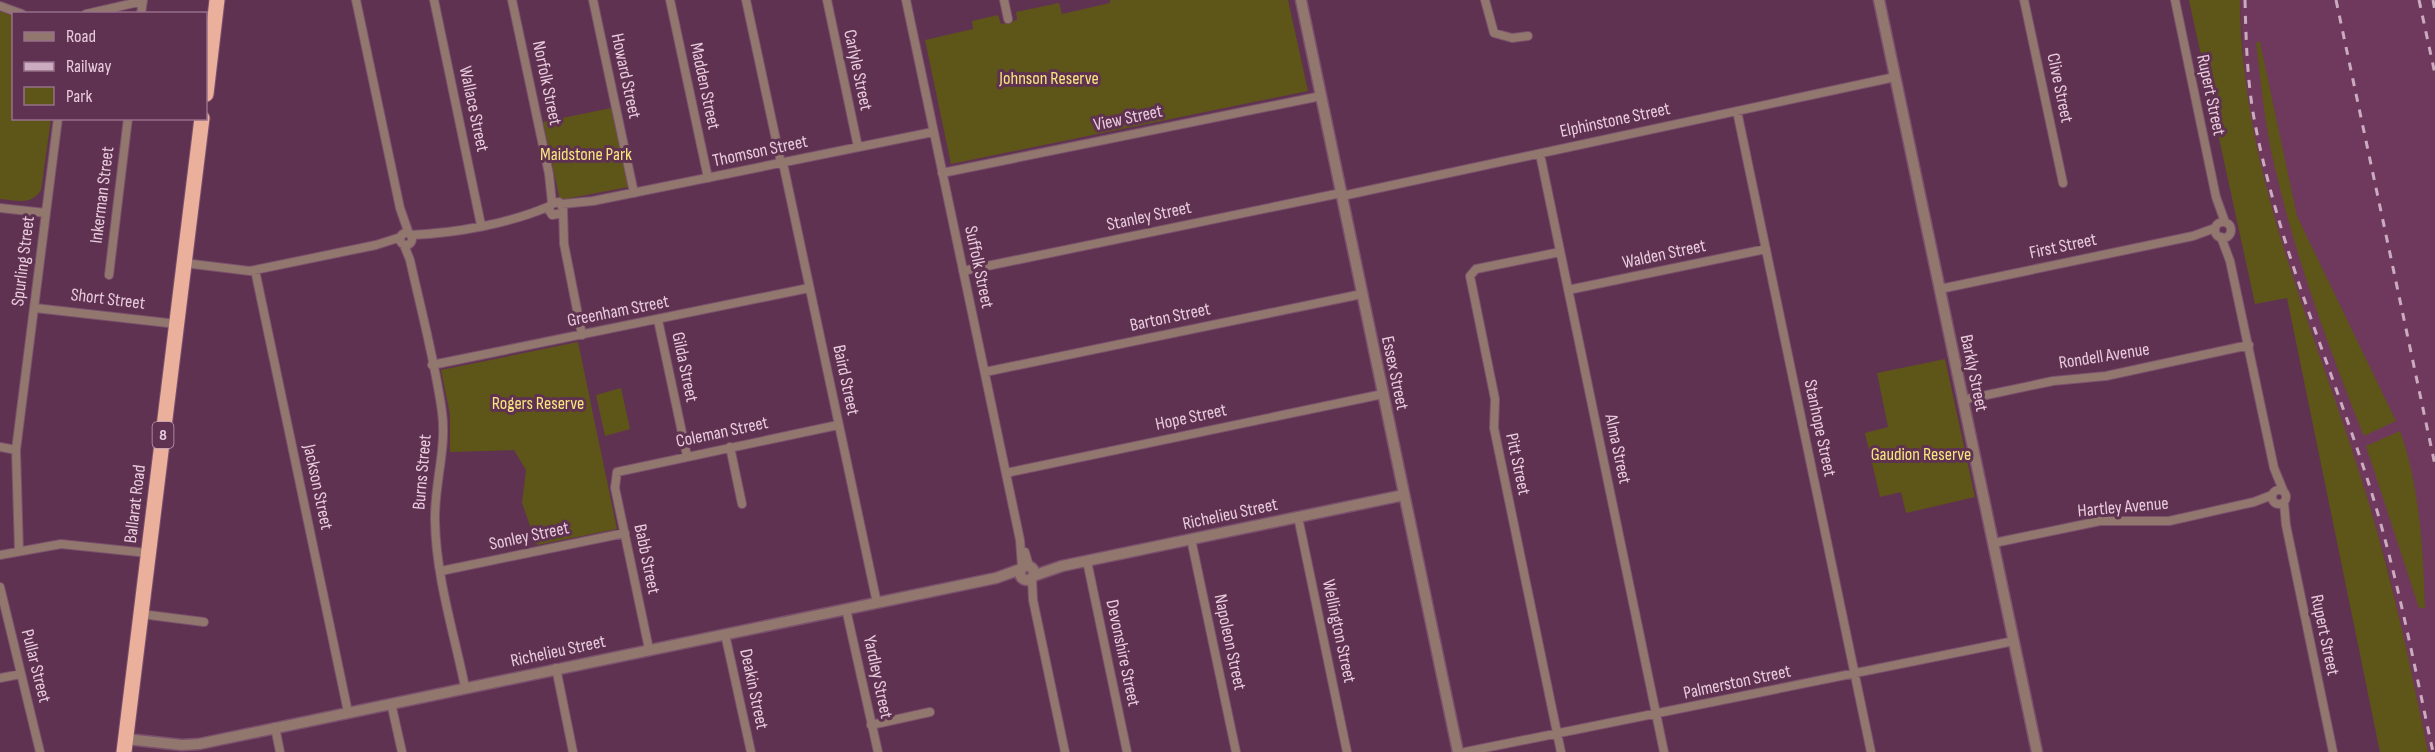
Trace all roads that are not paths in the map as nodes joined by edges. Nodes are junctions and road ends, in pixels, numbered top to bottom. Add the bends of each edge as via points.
1 (217, 0) edge
2 (356, 0) edge
3 (434, 0) edge
4 (512, 0) edge
5 (593, 0) edge
6 (670, 0) edge
7 (746, 0) edge
8 (827, 0) edge
9 (906, 0) edge
10 (1004, 0) edge
11 (1301, 0) edge
12 (1485, 0) edge
13 (1879, 0) edge
14 (2024, 0) edge
15 (2175, 0) edge
16 (143, 1) edge
17 (0, 6) edge
18 (16, 12) edge
19 (95, 12) edge
20 (1008, 19) dead end
21 (1528, 36) dead end
22 (1895, 77) junction
23 (207, 85) edge
24 (1321, 96) junction
25 (1737, 111) junction
26 (57, 120) edge
27 (128, 120) edge
28 (202, 120) edge
29 (933, 132) junction
30 (858, 147) junction
31 (1540, 154) junction
32 (782, 163) junction
33 (942, 173) junction
34 (708, 178) junction
35 (2063, 183) dead end
36 (634, 193) junction
37 (1342, 194) junction
38 (0, 208) edge
39 (556, 209) junction
40 (46, 213) junction
41 (481, 225) junction
42 (2221, 230) junction
43 (406, 239) junction
44 (1766, 249) junction
45 (1560, 252) junction
46 (184, 263) junction
47 (255, 270) junction
48 (963, 272) junction
49 (109, 275) dead end
50 (809, 288) junction
51 (1940, 289) junction
52 (1568, 291) junction
53 (1362, 294) junction
54 (34, 308) junction
55 (658, 320) junction
56 (177, 324) junction
57 (582, 335) junction
58 (2249, 345) junction
59 (432, 365) junction
60 (985, 372) junction
61 (1383, 394) junction
62 (1963, 400) junction
63 (838, 425) junction
64 (0, 447) edge
65 (730, 447) junction
66 (16, 450) junction
67 (687, 456) junction
68 (1006, 473) junction
69 (615, 475) joint
70 (1404, 495) junction
71 (2277, 498) junction
72 (742, 504) dead end
73 (1298, 517) junction
74 (625, 533) junction
75 (1191, 539) junction
76 (1994, 543) junction
77 (19, 551) junction
78 (148, 553) junction
79 (0, 555) edge
80 (1087, 561) junction
81 (441, 571) junction
82 (1027, 573) junction
83 (0, 587) edge
84 (877, 603) junction
85 (846, 609) junction
86 (141, 614) junction
87 (204, 622) dead end
88 (725, 634) junction
89 (2014, 641) junction
90 (649, 649) junction
91 (556, 668) junction
92 (21, 674) junction
93 (1855, 674) junction
94 (0, 678) edge
95 (465, 687) junction
96 (391, 703) junction
97 (348, 712) junction
98 (930, 712) dead end
99 (1657, 714) junction
100 (871, 725) junction
101 (275, 727) junction
102 (1557, 733) junction
103 (125, 745) edge
104 (215, 746) edge
105 (40, 752) edge
106 (280, 752) edge
107 (402, 752) edge
108 (573, 752) edge
109 (749, 752) edge
110 (878, 752) edge
111 (1065, 752) edge
112 (1127, 752) edge
113 (1236, 752) edge
114 (1347, 752) edge
115 (1458, 752) edge
116 (1465, 752) edge
117 (1561, 752) edge
118 (1664, 752) edge
119 (1871, 752) edge
120 (2037, 752) edge
121 (2333, 752) edge

1 - 23 highway
2 - 43 street, Burns Street
3 - 41 street, Wallace Street
4 - 39 street, Norfolk Street
5 - 36 street, Howard Street
6 - 34 street, Madden Street
7 - 32 street, Baird Street
8 - 30 street, Carlyle Street
9 - 29 street, Suffolk Street
10 - 20 street
11 - 24 street, Essex Street
12 - 21 street via 1494,33 1512,38
13 - 22 street, Barkly Street
14 - 35 street, Clive Street
15 - 42 street, Rupert Street
16 - 19 street
17 - 18 street
22 - 25 street, Elphinstone Street
22 - 51 street, Barkly Street
24 - 33 street, View Street
24 - 37 street, Essex Street
25 - 31 street, Elphinstone Street
25 - 44 street, Stanhope Street
26 - 40 street, Spurling Street
27 - 49 street, Inkerman Street
28 - 46 highway, Ballarat Road / 8
29 - 30 street, Thomson Street
29 - 33 street, Suffolk Street
30 - 32 street, Thomson Street
31 - 37 street, Elphinstone Street
31 - 45 street, Alma Street
32 - 34 street, Thomson Street
32 - 50 street, Baird Street
33 - 48 street, Suffolk Street
34 - 36 street, Thomson Street
36 - 39 street, Thomson Street
37 - 48 street, Stanley Street
37 - 53 street, Essex Street
38 - 40 street
39 - 41 street, Thomson Street
39 - 57 street, Norfolk Street
40 - 54 street, Spurling Street
41 - 43 street, Thomson Street
42 - 51 street, First Street
42 - 58 street, Rupert Street
43 - 47 street, Thomson Street
43 - 59 street, Burns Street
44 - 52 street, Walden Street
44 - 93 street, Stanhope Street
45 - 52 street, Alma Street
45 - 102 street, Pitt Street via 1476,269 1470,276 1495,399 1494,428
46 - 47 street, Thomson Street
46 - 56 highway, Ballarat Road / 8
47 - 97 street, Jackson Street
48 - 60 street, Suffolk Street
50 - 55 street, Greenham Street
50 - 63 street, Baird Street
51 - 62 street, Barkly Street
52 - 99 street, Alma Street
53 - 60 street, Barton Street
53 - 61 street, Essex Street
54 - 56 street, Short Street
54 - 66 street, Spurling Street
55 - 57 street, Greenham Street
55 - 67 street, Gilda Street
56 - 78 highway, Ballarat Road / 8
57 - 59 street, Greenham Street
58 - 62 street, Rondell Avenue via 2106,376 2053,381
58 - 71 street, Rupert Street
59 - 81 street, Burns Street via 443,430 435,520
60 - 68 street, Suffolk Street
61 - 68 street, Hope Street
61 - 70 street, Essex Street
62 - 76 street, Barkly Street
63 - 65 street, Coleman Street
63 - 84 street, Baird Street
64 - 66 street
65 - 67 street, Coleman Street
65 - 72 street
66 - 77 street, Spurling Street
67 - 69 street, Coleman Street via 621,470
68 - 82 street, Suffolk Street
69 - 74 street, Babb Street
70 - 73 street, Richelieu Street
70 - 115 street, Essex Street
71 - 76 street, Hartley Avenue via 2169,521 2100,521
71 - 121 street, Rupert Street
73 - 75 street, Richelieu Street
73 - 114 street, Wellington Street
74 - 81 street, Sonley Street
74 - 90 street, Babb Street
75 - 80 street, Richelieu Street
75 - 113 street, Napoleon Street
76 - 89 street, Barkly Street
77 - 78 street via 75,544
77 - 79 street
78 - 86 highway, Ballarat Road / 8
80 - 82 street, Richelieu Street
80 - 112 street, Devonshire Street
81 - 95 street, Burns Street
82 - 84 street, Richelieu Street
82 - 111 street, Suffolk Street
83 - 92 street, Pullar Street
84 - 85 street, Richelieu Street
85 - 88 street, Richelieu Street
85 - 100 street, Yardley Street
86 - 87 street
86 - 103 highway, Ballarat Road / 8
88 - 90 street, Richelieu Street
88 - 109 street, Deakin Street
89 - 93 street, Palmerston Street
89 - 120 street, Barkly Street
90 - 91 street, Richelieu Street
91 - 95 street, Richelieu Street
91 - 108 street
92 - 94 street
92 - 105 street, Pullar Street
93 - 99 street, Palmerston Street
93 - 119 street, Stanhope Street
95 - 96 street, Richelieu Street
96 - 97 street, Richelieu Street
96 - 107 street
97 - 101 street, Richelieu Street
98 - 100 street
99 - 102 street, Palmerston Street
99 - 118 street, Alma Street
100 - 110 street, Yardley Street
101 - 104 street, Richelieu Street
101 - 106 street
102 - 116 street, Palmerston Street
102 - 117 street, Pitt Street
103 - 104 street, Richelieu Street

